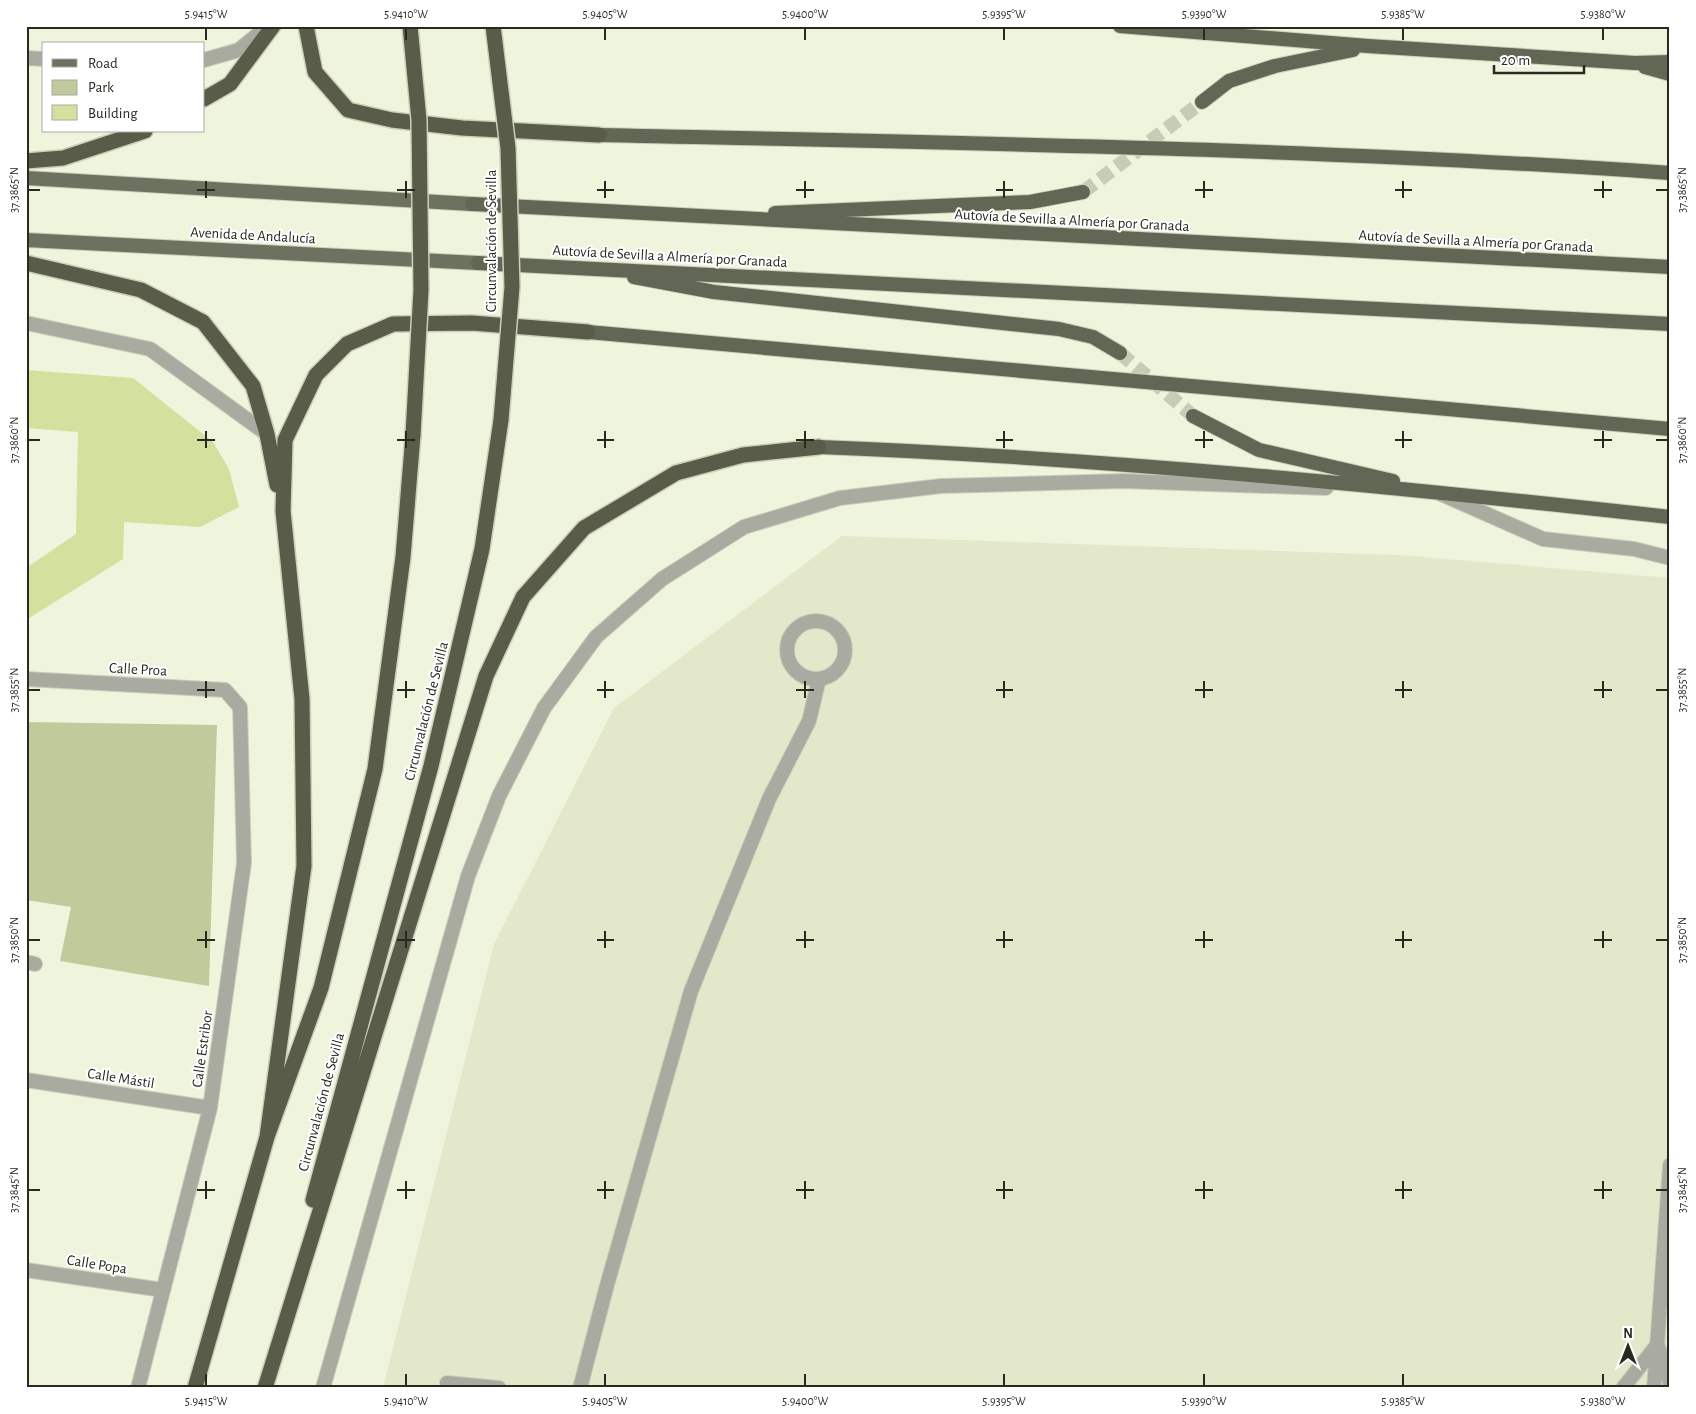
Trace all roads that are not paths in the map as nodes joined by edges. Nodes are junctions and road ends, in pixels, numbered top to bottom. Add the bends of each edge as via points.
1 (268, 26) edge
2 (273, 26) edge
3 (306, 26) edge
4 (410, 26) edge
5 (493, 26) edge
6 (1120, 26) edge
7 (1368, 46) junction
8 (26, 58) edge
9 (42, 59) edge
10 (205, 60) edge
11 (1670, 62) edge
12 (1635, 64) junction
13 (1670, 74) edge
14 (205, 99) edge
15 (1202, 102) tunnel mouth
16 (142, 132) edge
17 (599, 135) joint
18 (26, 161) edge
19 (1670, 174) edge
20 (26, 178) edge
21 (1083, 192) tunnel mouth
22 (472, 204) joint
23 (696, 216) junction
24 (26, 240) edge
25 (478, 262) joint
26 (26, 263) edge
27 (582, 267) junction
28 (1670, 267) edge
29 (26, 323) edge
30 (1670, 324) edge
31 (588, 332) joint
32 (1120, 353) tunnel mouth
33 (1193, 416) tunnel mouth
34 (1670, 429) edge
35 (267, 434) junction
36 (819, 447) joint
37 (1436, 492) junction
38 (283, 511) junction
39 (1670, 517) edge
40 (1670, 558) edge
41 (26, 679) edge
42 (819, 679) junction
43 (240, 707) joint
44 (26, 1080) edge
45 (210, 1108) junction
46 (267, 1137) junction
47 (1670, 1165) edge
48 (1667, 1233) edge
49 (26, 1270) edge
50 (163, 1290) junction
51 (1657, 1345) junction
52 (1670, 1382) edge
53 (446, 1385) edge
54 (138, 1388) edge
55 (195, 1388) edge
56 (264, 1388) edge
57 (323, 1388) edge
58 (498, 1388) edge
59 (580, 1388) edge
60 (1623, 1388) edge
61 (1654, 1388) edge

1 - 10 street via 239,50
2 - 14 highway via 230,84
3 - 17 highway via 315,72 348,110 392,120 462,128
4 - 46 highway, bridge via 419,120 421,290 403,557 375,769 321,988
5 - 56 highway, Circunvalación de Sevilla, bridge via 508,148 512,287 501,420 482,549 431,766
6 - 7 highway
7 - 12 highway
7 - 15 highway via 1275,66 1230,81
8 - 9 street
11 - 12 highway
12 - 13 highway
16 - 18 highway via 63,158
17 - 19 highway via 1198,149 1490,160
20 - 22 main road
21 - 23 highway via 1030,202
22 - 23 highway, Autovía de Sevilla a Almería por Granada
23 - 28 highway, Autovía de Sevilla a Almería por Granada
24 - 25 main road, Avenida de Andalucía
25 - 27 highway, Autovía de Sevilla a Almería por Granada
26 - 35 highway via 141,290 203,322 253,386
27 - 30 highway, Autovía de Sevilla a Almería por Granada
27 - 32 highway via 714,292 1059,329 1093,337
29 - 35 street via 150,349
31 - 34 highway
31 - 38 highway via 472,323 393,324 347,344 316,375 285,440
33 - 37 highway via 1259,450
35 - 38 highway
36 - 37 highway via 948,452
36 - 56 highway via 743,455 676,473 584,528 523,597 486,676
37 - 39 highway
37 - 40 street via 1543,539 1634,549
37 - 57 street via 1123,481 941,486 840,498 744,527 662,579 596,637 544,708 499,796 468,876
38 - 46 highway via 302,699 304,866
41 - 43 street, Calle Proa via 225,690
42 - 42 street via 836,671 842,663 844,645 835,628 817,622 808,623 792,633 787,651 794,669 801,675
42 - 59 street via 809,721 769,799 691,991
43 - 45 street, Calle Estribor via 244,863
44 - 45 street, Calle Mástil
45 - 50 street, Calle Estribor
46 - 55 highway
47 - 48 street
48 - 51 street
49 - 50 street, Calle Popa
50 - 54 street, Calle Estribor
51 - 52 street
51 - 60 street
51 - 61 street
53 - 58 street

